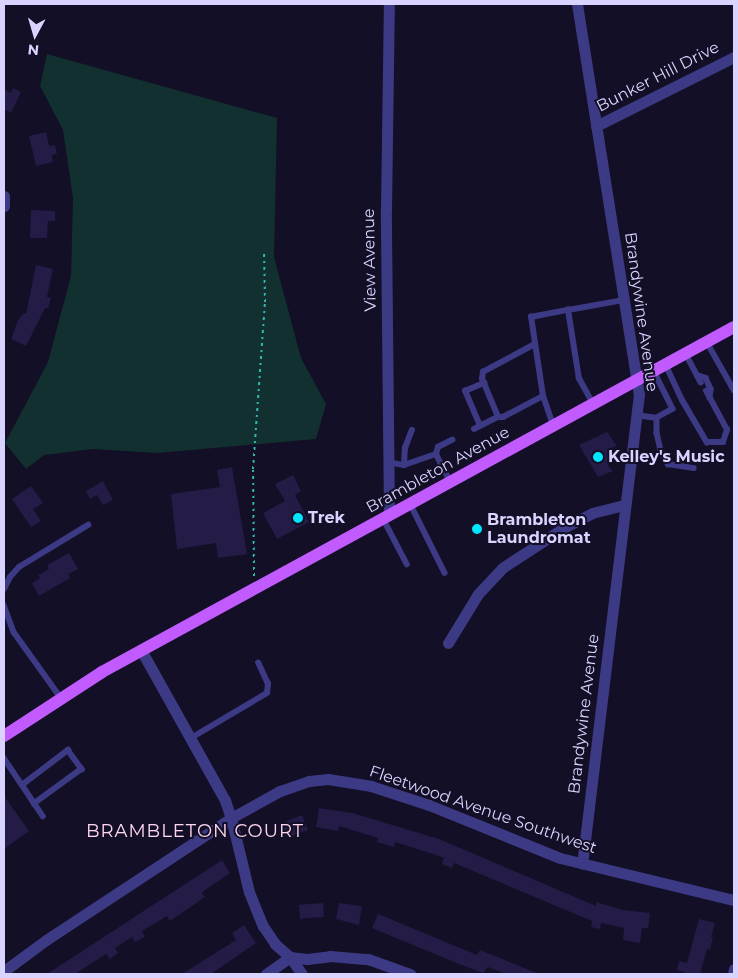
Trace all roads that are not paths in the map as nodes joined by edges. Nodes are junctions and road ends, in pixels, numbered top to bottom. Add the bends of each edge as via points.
1 (389, 4) edge
2 (576, 4) edge
3 (734, 57) edge
4 (596, 126) junction
5 (4, 196) edge
6 (4, 206) edge
7 (624, 300) junction
8 (568, 310) junction
9 (734, 327) edge
10 (707, 342) junction
11 (535, 344) junction
12 (686, 354) junction
13 (666, 365) junction
14 (654, 371) junction
15 (697, 375) junction
16 (638, 380) junction
17 (701, 382) dead end
18 (484, 383) junction
19 (734, 390) edge
20 (706, 391) dead end
21 (543, 396) junction
22 (710, 398) junction
23 (593, 404) junction
24 (636, 415) junction
25 (498, 417) junction
26 (657, 418) junction
27 (553, 425) junction
28 (412, 430) dead end
29 (452, 440) dead end
30 (436, 454) junction
31 (388, 462) junction
32 (404, 465) junction
33 (694, 468) dead end
34 (450, 482) junction
35 (410, 503) junction
36 (625, 505) junction
37 (386, 517) junction
38 (88, 525) dead end
39 (407, 564) dead end
40 (445, 573) dead end
41 (4, 589) edge
42 (4, 605) edge
43 (448, 643) dead end
44 (141, 650) junction
45 (258, 664) dead end
46 (61, 698) junction
47 (4, 736) edge
48 (191, 738) junction
49 (4, 758) edge
50 (22, 785) junction
51 (34, 804) junction
52 (43, 816) dead end
53 (231, 818) junction
54 (582, 864) junction
55 (734, 900) edge
56 (290, 957) junction
57 (734, 969) edge
58 (4, 971) edge
59 (266, 974) edge
60 (302, 974) edge
61 (410, 974) edge
62 (733, 974) edge

1 - 31 street, View Avenue via 386,191
2 - 4 street, Brandywine Avenue
3 - 4 street, Bunker Hill Drive
4 - 7 street, Brandywine Avenue
5 - 6 street
7 - 8 lane
7 - 16 street, Brandywine Avenue
8 - 11 lane via 531,317
8 - 23 lane via 579,379
9 - 10 main road, Brambleton Avenue
10 - 12 main road, Brambleton Avenue
10 - 19 lane
11 - 18 lane via 483,372
11 - 21 lane
12 - 13 main road, Brambleton Avenue
12 - 15 lane
13 - 14 main road, Brambleton Avenue
13 - 22 lane via 707,442 723,442 728,430
14 - 16 main road, Brambleton Avenue
14 - 26 lane via 673,409
15 - 17 lane
15 - 22 lane via 706,378 711,389
16 - 23 main road, Brambleton Avenue
16 - 24 street, Brandywine Avenue
18 - 25 lane
18 - 25 lane via 465,392 477,427
20 - 22 lane
21 - 25 lane
21 - 27 lane
23 - 27 main road, Brambleton Avenue
24 - 26 lane
24 - 36 street, Brandywine Avenue
26 - 33 lane via 661,450 668,464
27 - 34 main road, Brambleton Avenue
28 - 32 lane via 405,448
29 - 30 lane via 438,447
30 - 32 lane
30 - 34 lane
31 - 32 lane
31 - 37 street, View Avenue
34 - 35 main road, Brambleton Avenue
35 - 37 main road, Brambleton Avenue
35 - 40 lane
36 - 43 street via 592,513 574,522 502,568 478,594
36 - 54 street, Brandywine Avenue
37 - 39 lane
37 - 44 main road, Brambleton Avenue
38 - 41 lane via 19,567
42 - 46 lane via 14,632
44 - 46 main road, Brambleton Avenue
44 - 48 street
45 - 48 lane via 268,684 267,693
46 - 47 main road, Brambleton Avenue
48 - 53 street via 225,800
49 - 50 lane
50 - 51 lane
50 - 51 lane via 68,750 82,769
51 - 52 lane
53 - 54 street, Fleetwood Avenue Southwest via 298,785 328,779 345,780 430,805 533,848
53 - 56 street via 255,910 276,944
53 - 58 street, Fleetwood Avenue Southwest
54 - 55 street, Fleetwood Avenue Southwest
56 - 59 street
56 - 60 street
56 - 61 street via 368,958
57 - 62 street

